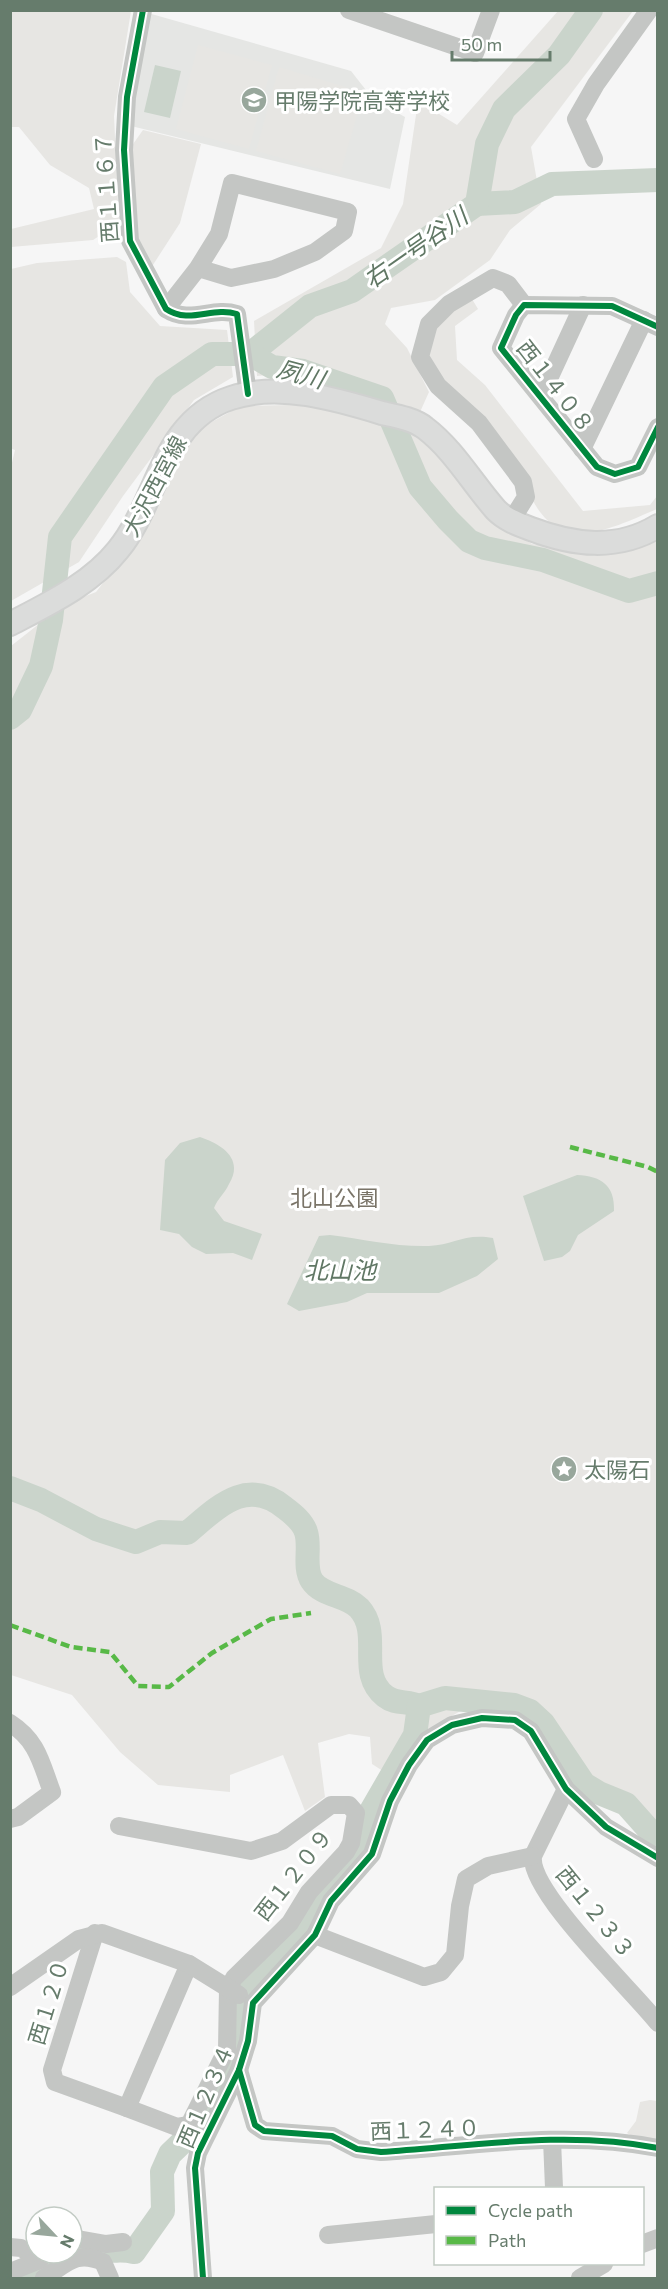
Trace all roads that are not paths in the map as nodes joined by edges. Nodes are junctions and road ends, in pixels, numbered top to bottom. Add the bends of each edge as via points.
1 (143, 10) edge
2 (349, 10) edge
3 (491, 10) edge
4 (649, 10) edge
5 (594, 159) dead end
6 (198, 268) junction
7 (524, 305) junction
8 (583, 305) junction
9 (166, 309) junction
10 (651, 323) edge
11 (246, 386) junction
12 (542, 396) junction
13 (657, 427) edge
14 (582, 449) junction
15 (511, 521) junction
16 (657, 526) edge
17 (13, 623) edge
18 (10, 1723) edge
19 (566, 1789) junction
20 (10, 1819) edge
21 (118, 1826) dead end
22 (534, 1856) junction
23 (657, 1858) edge
24 (95, 1934) junction
25 (315, 1935) junction
26 (189, 1964) junction
27 (10, 1987) edge
28 (240, 1996) junction
29 (657, 2023) edge
30 (239, 2070) junction
31 (127, 2108) junction
32 (552, 2140) junction
33 (657, 2148) edge
34 (554, 2187) edge
35 (434, 2224) edge
36 (328, 2235) dead end
37 (84, 2240) edge
38 (123, 2242) dead end
39 (25, 2265) edge
40 (602, 2265) edge
41 (10, 2272) edge
42 (44, 2278) edge
43 (110, 2278) edge
44 (202, 2278) edge
45 (580, 2278) edge

1 - 9 street, 西１１６７ via 126,97 124,150 130,241
2 - 3 street via 475,53
4 - 5 street via 576,118
6 - 6 street via 231,278 274,270 315,252 344,231 348,212 232,183 219,234
6 - 9 street
7 - 8 street, 西１４０８
7 - 12 street, 西１４０８ via 501,348
7 - 15 street via 508,284 493,278 449,304 429,324 420,357 438,386 479,423 523,482 526,496
8 - 10 street, 西１４０８ via 612,306
8 - 12 street
9 - 11 street via 177,316 196,317 226,310 237,314
10 - 14 street
11 - 15 main road, 大沢西宮線 via 374,410 422,425 443,443 497,511
11 - 17 main road, 大沢西宮線 via 182,431 125,542 103,568
12 - 14 street, 西１４０８
13 - 14 street, 西１４０８ via 638,467 615,474 597,467
15 - 16 main road, 大沢西宮線 via 562,541 586,543 615,542
18 - 20 street via 33,1741 52,1792
19 - 22 street, 西１２３３
19 - 23 street via 606,1827
19 - 25 street via 531,1731 514,1720 482,1718 452,1725 427,1740 409,1765 390,1801 372,1854 332,1901
21 - 28 street, 西１２０９ via 251,1851 282,1841 331,1806 349,1805 356,1813 346,1852 309,1892 290,1923 234,1978
22 - 25 street via 488,1866 466,1879 455,1955 441,1972 424,1977
22 - 29 street, 西１２３３ via 532,1865 538,1878 560,1910
24 - 26 street via 111,1935
24 - 27 street via 79,1939
24 - 31 street, 西１２０ via 52,2070 55,2082
25 - 28 street
26 - 28 street
26 - 31 street
28 - 30 street, 西１２３４ via 248,2041
28 - 31 street, 西１２０ via 227,2049 189,2125 177,2127
30 - 32 street, 西１２４０ via 255,2125 264,2131 332,2136 357,2149 381,2152
30 - 44 street, 西１２３４ via 198,2153 195,2168
32 - 33 street, 西１２４０ via 621,2141
32 - 34 street
35 - 36 street
37 - 38 street
39 - 41 street
40 - 45 street
42 - 43 street via 76,2257 88,2255 103,2262

